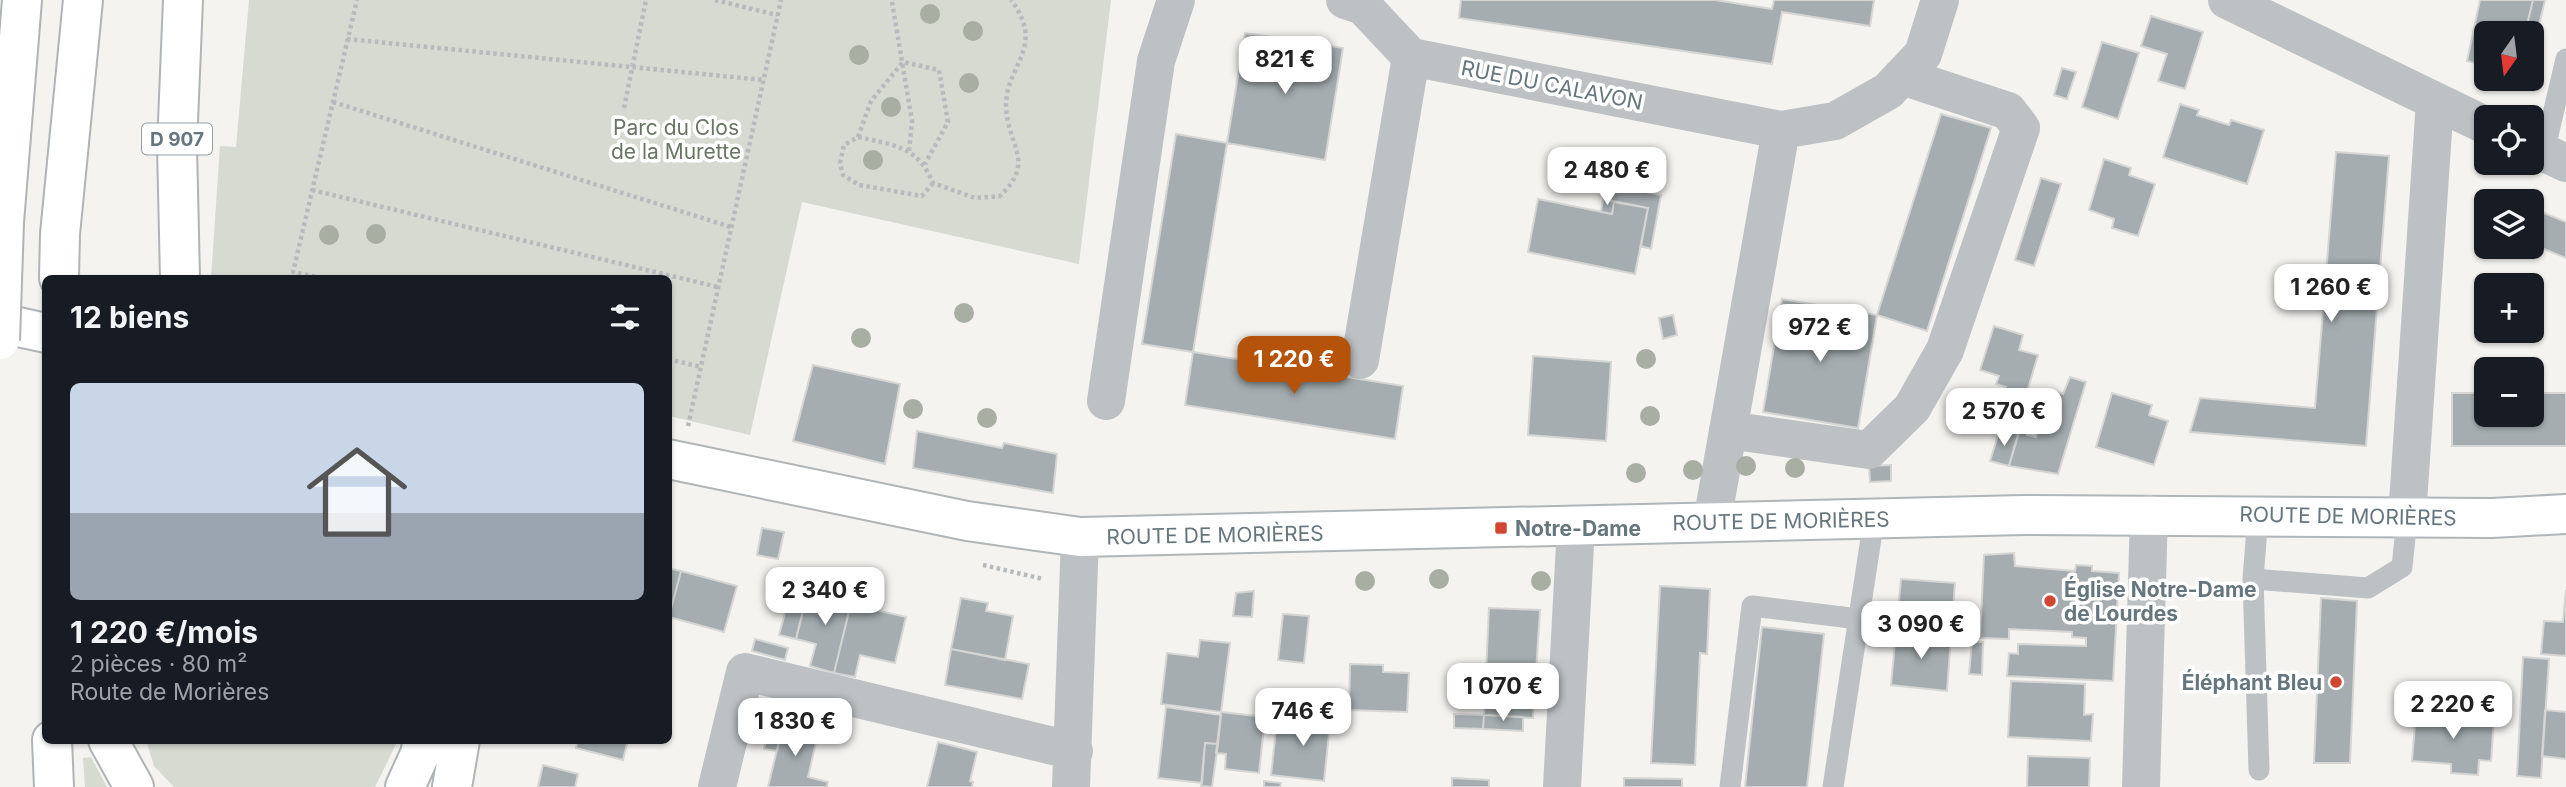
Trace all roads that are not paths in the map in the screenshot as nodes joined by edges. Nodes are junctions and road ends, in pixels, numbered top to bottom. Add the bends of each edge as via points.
1 (22, 0) edge
2 (83, 0) edge
3 (183, 0) edge
4 (1176, 0) edge
5 (1345, 0) edge
6 (1940, 0) edge
7 (2227, 0) edge
8 (1411, 57) junction
9 (2566, 59) edge
10 (1902, 76) junction
11 (2435, 101) junction
12 (2474, 120) edge
13 (1781, 130) junction
14 (2547, 154) edge
15 (59, 275) edge
16 (180, 275) edge
17 (0, 323) edge
18 (42, 332) edge
19 (0, 340) edge
20 (1360, 360) dead end
21 (1106, 401) dead end
22 (1728, 430) junction
23 (678, 445) edge
24 (2149, 514) junction
25 (2566, 514) edge
26 (2258, 515) junction
27 (2407, 518) junction
28 (1874, 519) junction
29 (1712, 522) junction
30 (1576, 526) junction
31 (1080, 537) junction
32 (2253, 579) junction
33 (1859, 619) junction
34 (52, 744) edge
35 (110, 744) edge
36 (422, 744) edge
37 (459, 744) edge
38 (1072, 769) edge
39 (2259, 770) dead end
40 (54, 787) edge
41 (134, 787) edge
42 (405, 787) edge
43 (452, 787) edge
44 (717, 787) edge
45 (1562, 787) edge
46 (1730, 787) edge
47 (1833, 787) edge
48 (2141, 787) edge

1 - 19 main road, bridge via 4,222
2 - 15 main road
3 - 16 main road, D 907 via 177,146
4 - 21 street via 1156,61
5 - 8 street via 1363,6
6 - 10 street via 1923,54
7 - 11 street
8 - 13 street, RUE DU CALAVON
8 - 20 street
9 - 14 lane
10 - 13 street via 1888,91 1835,121
10 - 22 street via 2008,111 2021,128 1945,350 1912,408 1869,450
11 - 12 street
11 - 27 street
13 - 22 street
17 - 18 main road
22 - 29 street
23 - 31 main road, ROUTE DE MORIÈRES via 967,521
24 - 26 main road, ROUTE DE MORIÈRES
24 - 28 main road, ROUTE DE MORIÈRES
24 - 48 street
25 - 27 main road, ROUTE DE MORIÈRES
26 - 27 main road, ROUTE DE MORIÈRES
26 - 32 lane
27 - 32 lane via 2402,567 2368,588
28 - 29 main road, ROUTE DE MORIÈRES
28 - 33 lane
29 - 30 main road, ROUTE DE MORIÈRES
30 - 31 main road, ROUTE DE MORIÈRES
30 - 45 street
31 - 38 street
32 - 39 lane
33 - 46 lane via 1752,606
33 - 47 lane
34 - 40 main road
35 - 41 main road
36 - 42 main road
37 - 43 main road
38 - 44 street via 745,672

